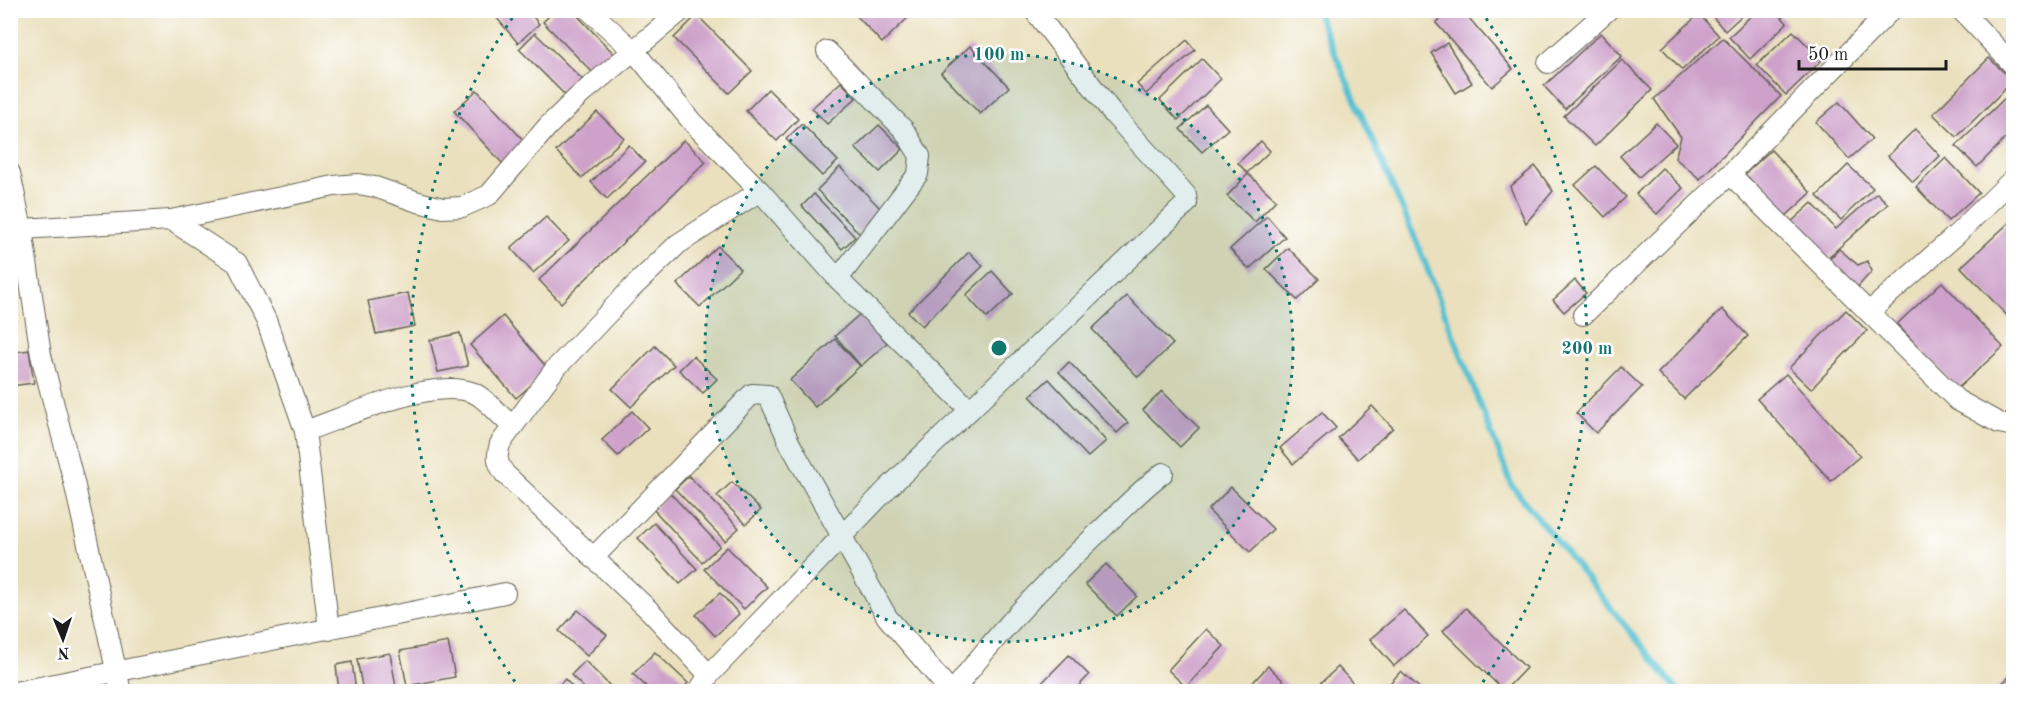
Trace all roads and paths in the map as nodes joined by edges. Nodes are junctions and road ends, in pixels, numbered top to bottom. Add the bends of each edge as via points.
1 (590, 10) edge
2 (682, 10) edge
3 (1034, 10) edge
4 (1608, 10) edge
5 (1891, 10) edge
6 (1961, 10) edge
7 (827, 51) dead end
8 (635, 52) junction
9 (1548, 63) dead end
10 (2013, 66) edge
11 (10, 173) edge
12 (1730, 174) junction
13 (2013, 178) edge
14 (760, 191) junction
15 (171, 220) junction
16 (16, 231) edge
17 (838, 279) junction
18 (1869, 312) junction
19 (1583, 315) dead end
20 (970, 410) junction
21 (512, 426) junction
22 (2013, 426) edge
23 (305, 431) junction
24 (1163, 473) dead end
25 (841, 537) junction
26 (593, 558) junction
27 (505, 593) dead end
28 (329, 630) junction
29 (118, 671) junction
30 (709, 675) junction
31 (15, 692) edge
32 (121, 692) edge
33 (698, 692) edge
34 (952, 692) edge

1 - 8 street
2 - 8 street
3 - 20 street via 1114,115 1186,195 1187,203
4 - 9 street
5 - 12 street
6 - 10 street
7 - 17 street via 904,130 920,156 918,174
8 - 14 street via 692,122
8 - 15 street via 579,96 489,195 462,207 443,208 358,184
11 - 16 street
12 - 18 street
12 - 19 street
13 - 18 street
14 - 17 street
14 - 21 street via 678,244 596,323
15 - 16 street
15 - 23 street via 237,263 266,320
16 - 29 street via 41,356
17 - 20 street
18 - 22 street via 1957,400 1984,416
20 - 25 street
21 - 23 street via 474,393 442,388 406,395
21 - 26 street via 500,444 497,464
23 - 28 street
24 - 34 street via 1141,489 1047,581
25 - 26 street via 768,395 752,394
25 - 30 street
25 - 34 street via 887,617
26 - 30 street via 651,612
27 - 28 street
28 - 29 street
29 - 31 street
29 - 32 street
30 - 33 street

